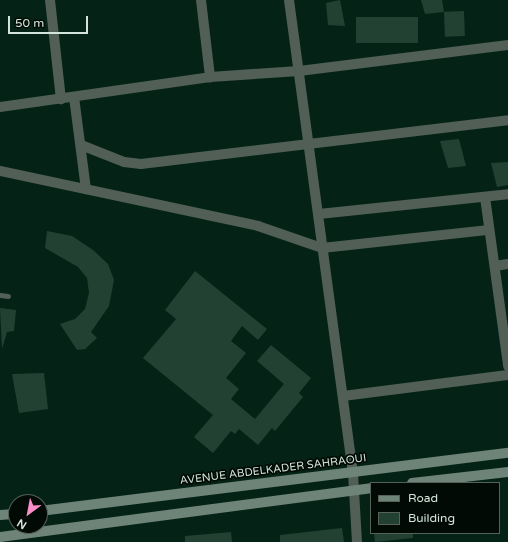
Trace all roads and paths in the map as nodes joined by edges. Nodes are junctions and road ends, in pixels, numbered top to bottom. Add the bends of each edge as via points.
1 (50, 0) edge
2 (201, 0) edge
3 (289, 0) edge
4 (508, 45) edge
5 (299, 71) junction
6 (210, 77) junction
7 (74, 97) junction
8 (61, 99) junction
9 (0, 107) edge
10 (508, 120) edge
11 (309, 144) junction
12 (81, 145) junction
13 (0, 171) edge
14 (86, 189) junction
15 (508, 194) edge
16 (485, 197) junction
17 (318, 214) junction
18 (489, 230) junction
19 (322, 248) junction
20 (508, 264) edge
21 (495, 266) junction
22 (0, 295) edge
23 (8, 296) dead end
24 (506, 335) edge
25 (508, 366) edge
26 (508, 375) edge
27 (343, 396) junction
28 (508, 454) edge
29 (508, 472) edge
30 (353, 473) junction
31 (421, 482) edge
32 (370, 488) edge
33 (354, 490) junction
34 (48, 510) edge
35 (0, 537) edge
36 (357, 542) edge

1 - 8 street
2 - 6 street
3 - 5 street
4 - 5 street
5 - 6 street
5 - 11 street
6 - 7 street
7 - 8 street
7 - 12 street
8 - 9 street
10 - 11 street
11 - 12 street via 141,164 124,162
11 - 17 street
12 - 14 street
13 - 14 street
14 - 19 street via 258,226
15 - 16 street
16 - 17 street
16 - 18 street
17 - 19 street
18 - 19 street
18 - 21 street
19 - 27 street
20 - 21 street
21 - 24 street
22 - 23 lane
24 - 25 street
26 - 27 street
27 - 30 street
28 - 30 main road, AVENUE ABDELKADER SAHRAOUI
29 - 31 main road
30 - 33 street
30 - 34 main road, AVENUE ABDELKADER SAHRAOUI
32 - 33 main road
33 - 35 main road
33 - 36 street

